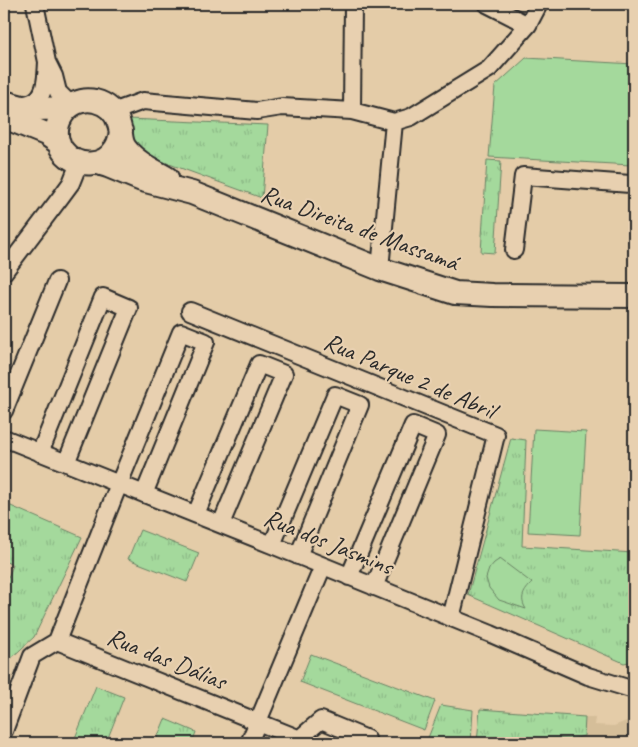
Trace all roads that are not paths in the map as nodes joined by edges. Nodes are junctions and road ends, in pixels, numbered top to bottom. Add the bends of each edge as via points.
1 (35, 4) edge
2 (353, 4) edge
3 (486, 4) edge
4 (539, 4) edge
5 (528, 25) junction
6 (47, 62) junction
7 (71, 106) junction
8 (8, 108) edge
9 (110, 108) junction
10 (352, 111) junction
11 (394, 122) junction
12 (121, 131) junction
13 (59, 143) junction
14 (89, 163) junction
15 (634, 182) edge
16 (192, 192) junction
17 (514, 250) dead end
18 (380, 269) junction
19 (4, 272) edge
20 (57, 281) dead end
21 (634, 296) edge
22 (190, 310) dead end
23 (4, 411) edge
24 (4, 438) edge
25 (40, 453) junction
26 (66, 463) junction
27 (118, 484) junction
28 (144, 494) junction
29 (196, 514) junction
30 (221, 524) junction
31 (272, 545) junction
32 (298, 556) junction
33 (323, 566) junction
34 (349, 577) junction
35 (374, 587) junction
36 (452, 618) junction
37 (57, 641) junction
38 (634, 690) edge
39 (258, 722) junction
40 (4, 731) edge
41 (304, 741) edge
42 (249, 743) edge
43 (365, 743) edge

1 - 6 street
2 - 10 street
3 - 5 street
4 - 5 street
5 - 11 street via 489,69 411,116
6 - 7 street via 58,92
6 - 8 street via 44,88 38,98
7 - 8 main road
7 - 9 main road via 93,101
7 - 13 main road via 57,128
8 - 13 main road, Rua Direita de Massamá
9 - 10 street via 121,109 144,101 257,111 282,107
9 - 12 main road, Rua Direita de Massamá
10 - 11 street
11 - 18 street
12 - 14 main road via 115,151 107,158
12 - 16 main road, Rua Direita de Massamá via 125,149 134,158
13 - 14 main road, Rua Direita de Massamá via 71,158
14 - 16 main road, Rua Direita de Massamá
14 - 19 street
15 - 17 street via 523,176
16 - 18 main road, Rua Direita de Massamá
18 - 21 main road, Rua Direita de Massamá via 455,293
20 - 23 street
22 - 36 street, Rua Parque 2 de Abril via 496,436
24 - 25 street, Rua dos Jasmins
25 - 26 street, Rua dos Jasmins
25 - 26 street via 103,297 129,308
26 - 27 street, Rua dos Jasmins
27 - 28 street, Rua dos Jasmins
27 - 28 street via 181,332 206,342
27 - 37 street
28 - 29 street, Rua dos Jasmins
29 - 30 street, Rua dos Jasmins
29 - 30 street via 259,364 284,374
30 - 31 street, Rua dos Jasmins
31 - 32 street, Rua dos Jasmins
31 - 32 street via 335,395 360,405
32 - 33 street, Rua dos Jasmins
33 - 34 street, Rua dos Jasmins
33 - 39 street
34 - 35 street, Rua dos Jasmins
34 - 35 street via 413,425 437,435
35 - 36 street, Rua dos Jasmins
36 - 38 street, Rua dos Jasmins via 588,676
37 - 39 street, Rua das Dálias
37 - 40 street via 32,656
39 - 41 street, Rua das Dálias
39 - 42 street
41 - 43 street via 321,720 367,739

